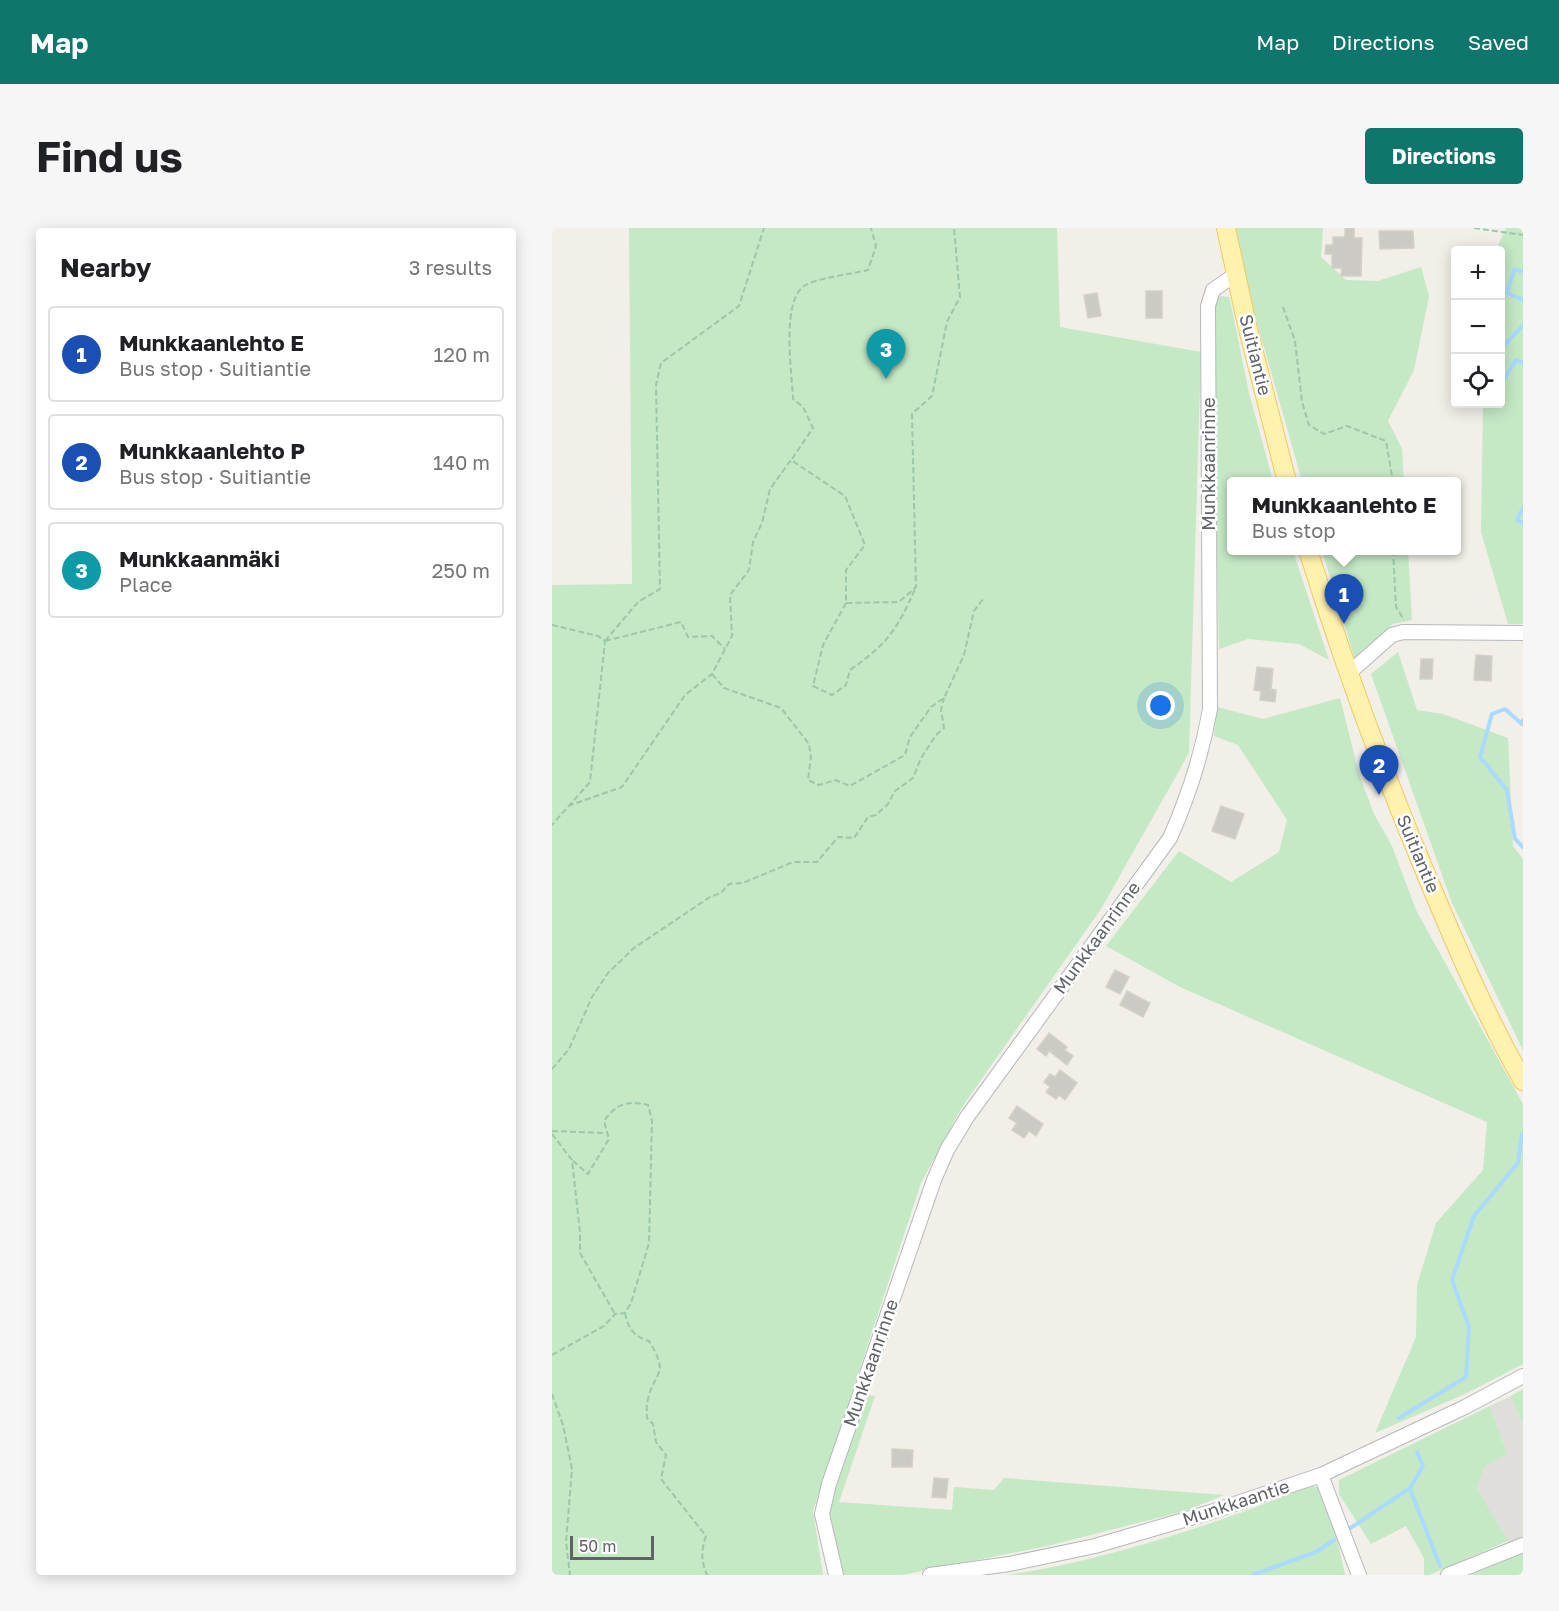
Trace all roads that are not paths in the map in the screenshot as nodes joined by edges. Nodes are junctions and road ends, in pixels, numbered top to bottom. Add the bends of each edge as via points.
1 (1226, 228) edge
2 (1236, 274) junction
3 (1286, 477) edge
4 (1310, 555) edge
5 (1523, 633) edge
6 (1349, 673) junction
7 (1523, 1081) edge
8 (1523, 1376) edge
9 (1321, 1475) junction
10 (1523, 1545) edge
11 (836, 1575) edge
12 (930, 1575) edge
13 (1359, 1575) edge
14 (1448, 1575) edge

1 - 2 main road, Suitiantie
2 - 3 main road, Suitiantie
2 - 11 street, Munkkaanrinne via 1212,290 1208,306 1209,709 1192,788 1170,838 947,1150 829,1484 822,1514
4 - 6 main road, Suitiantie
5 - 6 street via 1392,635
6 - 7 main road, Suitiantie via 1397,804 1452,936
8 - 9 street, Munkkaantie
9 - 12 street, Munkkaantie via 1137,1535 1020,1562
9 - 13 street
10 - 14 street

